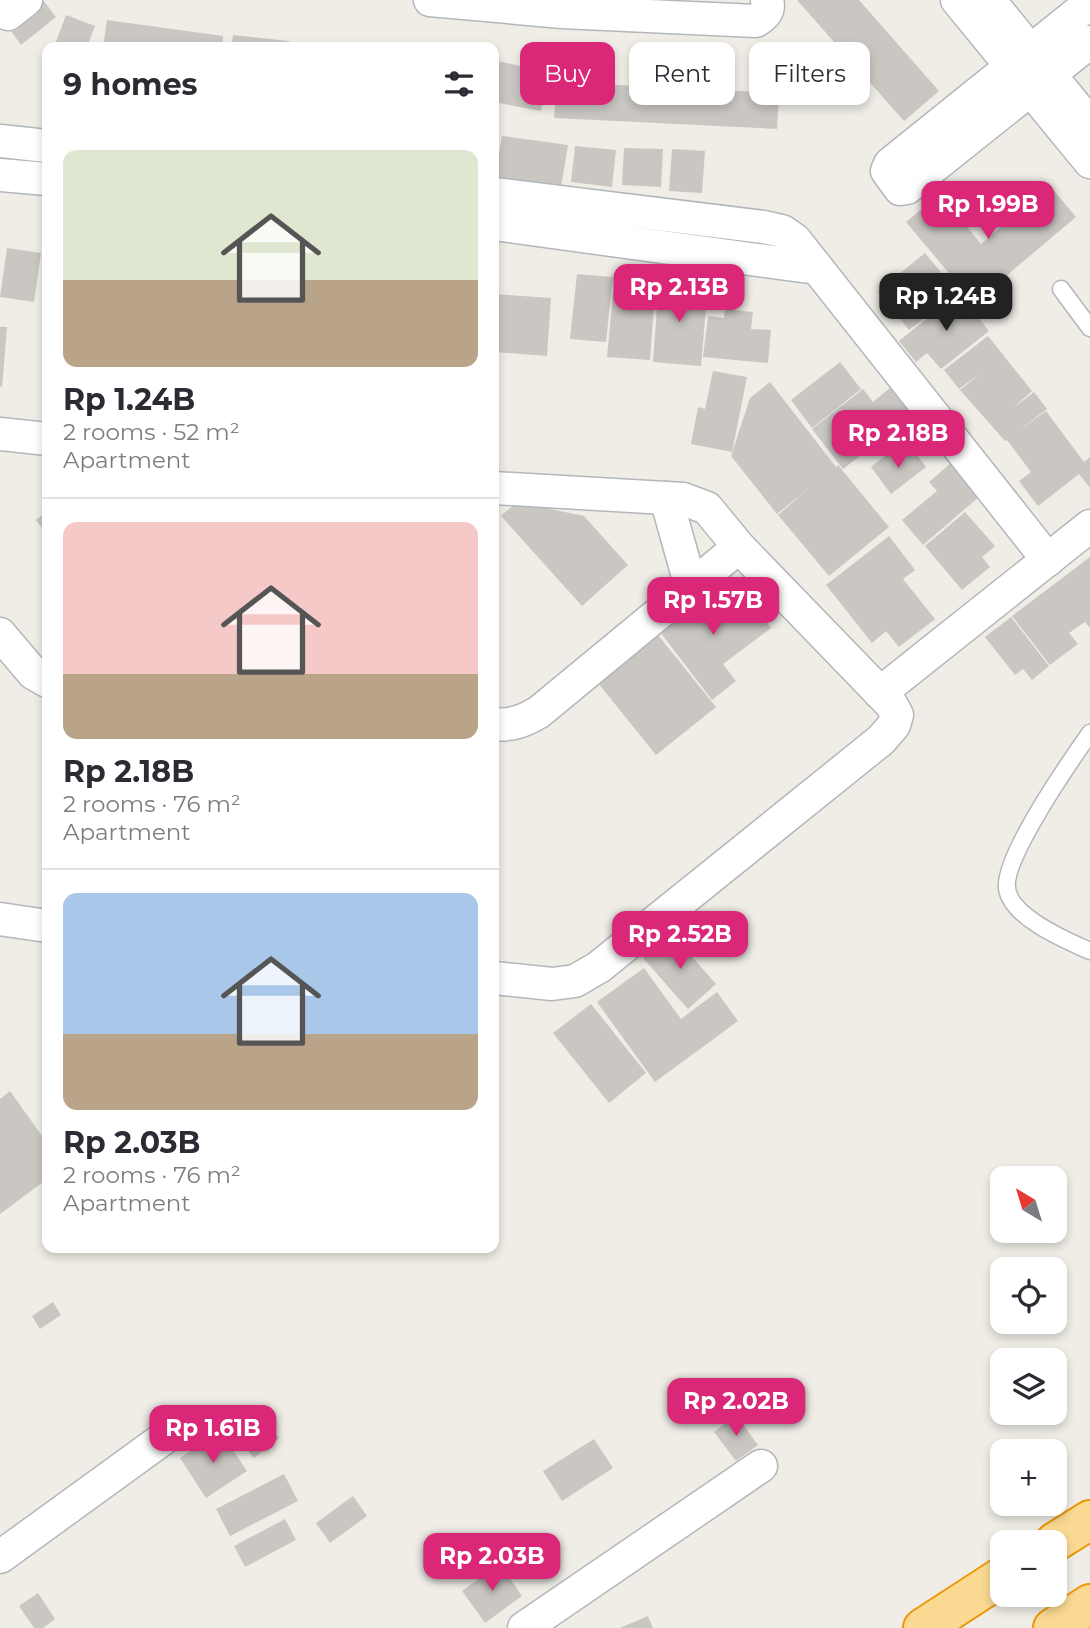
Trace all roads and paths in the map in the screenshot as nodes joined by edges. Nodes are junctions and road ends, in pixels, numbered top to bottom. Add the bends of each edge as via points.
1 (430, 0) edge
2 (767, 0) edge
3 (957, 0) edge
4 (989, 0) edge
5 (1090, 3) edge
6 (569, 6) edge
7 (1090, 42) edge
8 (1031, 71) junction
9 (1090, 124) edge
10 (0, 141) edge
11 (42, 145) edge
12 (1090, 162) edge
13 (0, 175) edge
14 (42, 179) edge
15 (499, 195) edge
16 (499, 225) edge
17 (817, 268) junction
18 (1061, 289) dead end
19 (1090, 328) edge
20 (0, 434) edge
21 (42, 438) edge
22 (499, 488) edge
23 (666, 498) junction
24 (1090, 526) edge
25 (739, 547) junction
26 (1048, 560) junction
27 (691, 587) junction
28 (0, 634) edge
29 (42, 678) edge
30 (880, 693) junction
31 (499, 725) edge
32 (1090, 733) edge
33 (0, 919) edge
34 (42, 925) edge
35 (1090, 951) edge
36 (499, 979) edge
37 (164, 1438) dead end
38 (761, 1465) dead end
39 (1090, 1520) edge
40 (1067, 1534) edge
41 (0, 1557) edge
42 (990, 1584) edge
43 (1090, 1604) edge
44 (524, 1628) edge
45 (923, 1628) edge
46 (1053, 1628) edge

1 - 6 street
2 - 6 street via 766,14 756,21
3 - 8 street
4 - 8 street
5 - 8 street
7 - 8 street
8 - 9 street
8 - 12 street
10 - 11 street
13 - 14 street
15 - 17 street via 782,231
16 - 17 street
17 - 26 street
18 - 19 lane
20 - 21 street
22 - 23 street
23 - 25 street via 694,501 707,509
23 - 27 street
24 - 26 street
25 - 27 street
25 - 30 street
26 - 30 street
27 - 31 street via 539,712 524,721
28 - 29 street
30 - 36 street via 897,715 881,740 599,967 575,981 552,984
32 - 35 lane via 1010,865 1006,889 1017,908 1036,924
33 - 34 street
37 - 41 street
38 - 44 street
39 - 40 highway
42 - 45 highway
43 - 46 highway

